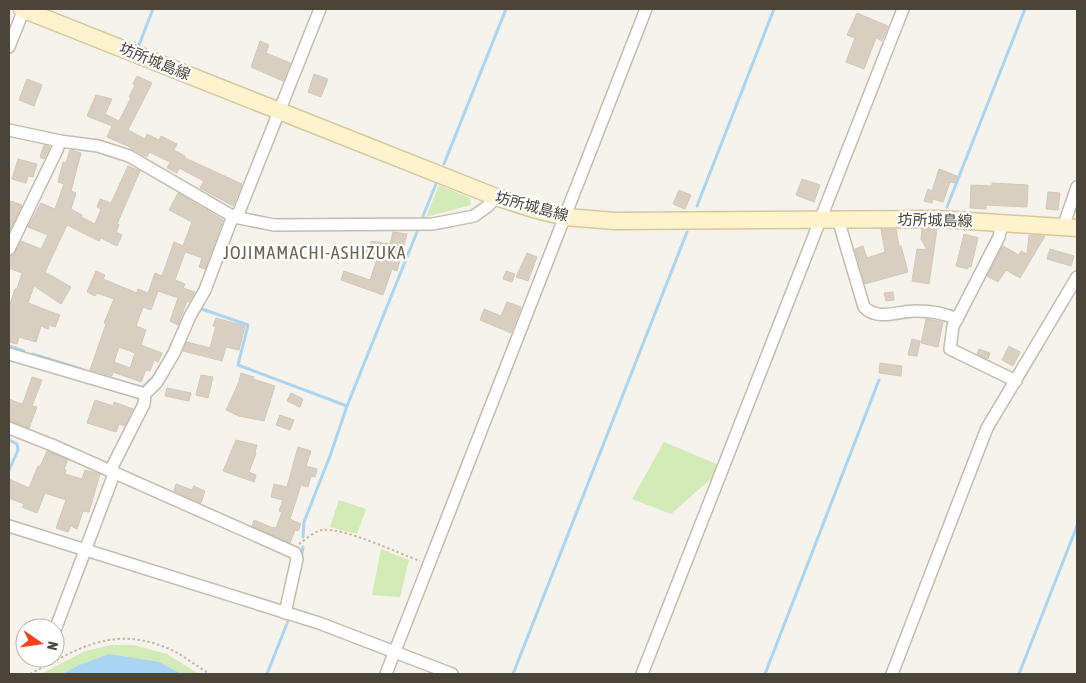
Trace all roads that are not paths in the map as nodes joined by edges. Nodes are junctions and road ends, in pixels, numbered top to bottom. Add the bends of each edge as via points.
1 (23, 9) edge
2 (320, 9) edge
3 (646, 9) edge
4 (902, 9) edge
5 (9, 47) edge
6 (279, 110) junction
7 (9, 130) edge
8 (60, 141) junction
9 (1077, 187) edge
10 (496, 197) junction
11 (234, 217) junction
12 (565, 217) junction
13 (820, 219) junction
14 (838, 219) junction
15 (1002, 222) junction
16 (1070, 227) edge
17 (9, 249) edge
18 (1077, 277) edge
19 (957, 319) junction
20 (9, 354) edge
21 (1016, 381) junction
22 (145, 394) junction
23 (9, 428) edge
24 (112, 472) junction
25 (9, 526) edge
26 (86, 550) junction
27 (285, 613) junction
28 (60, 618) edge
29 (395, 652) junction
30 (386, 674) edge
31 (452, 674) edge
32 (642, 674) edge
33 (892, 674) edge

1 - 5 street
1 - 6 main road, 坊所城島線
2 - 6 street
3 - 12 street
4 - 13 street
6 - 10 main road, 坊所城島線
6 - 11 street via 239,212
7 - 8 street
8 - 11 street via 98,146 129,156
8 - 17 street
9 - 16 street
10 - 11 street via 474,216 433,224 274,225
10 - 12 main road, 坊所城島線
11 - 22 street via 205,290 174,353 158,382
12 - 13 main road, 坊所城島線 via 615,221
12 - 29 street
13 - 14 main road, 坊所城島線
13 - 32 street
14 - 15 main road, 坊所城島線
14 - 19 street via 864,307 870,313 878,315 917,310
15 - 16 main road, 坊所城島線
15 - 19 street via 999,237
18 - 21 street
19 - 21 street via 950,349
20 - 22 street
21 - 33 street via 988,428
22 - 24 street via 144,404
23 - 24 street
24 - 26 street
24 - 27 street via 295,553 297,559
25 - 26 street
26 - 27 street
26 - 28 street
27 - 29 street
29 - 30 street
29 - 31 street

